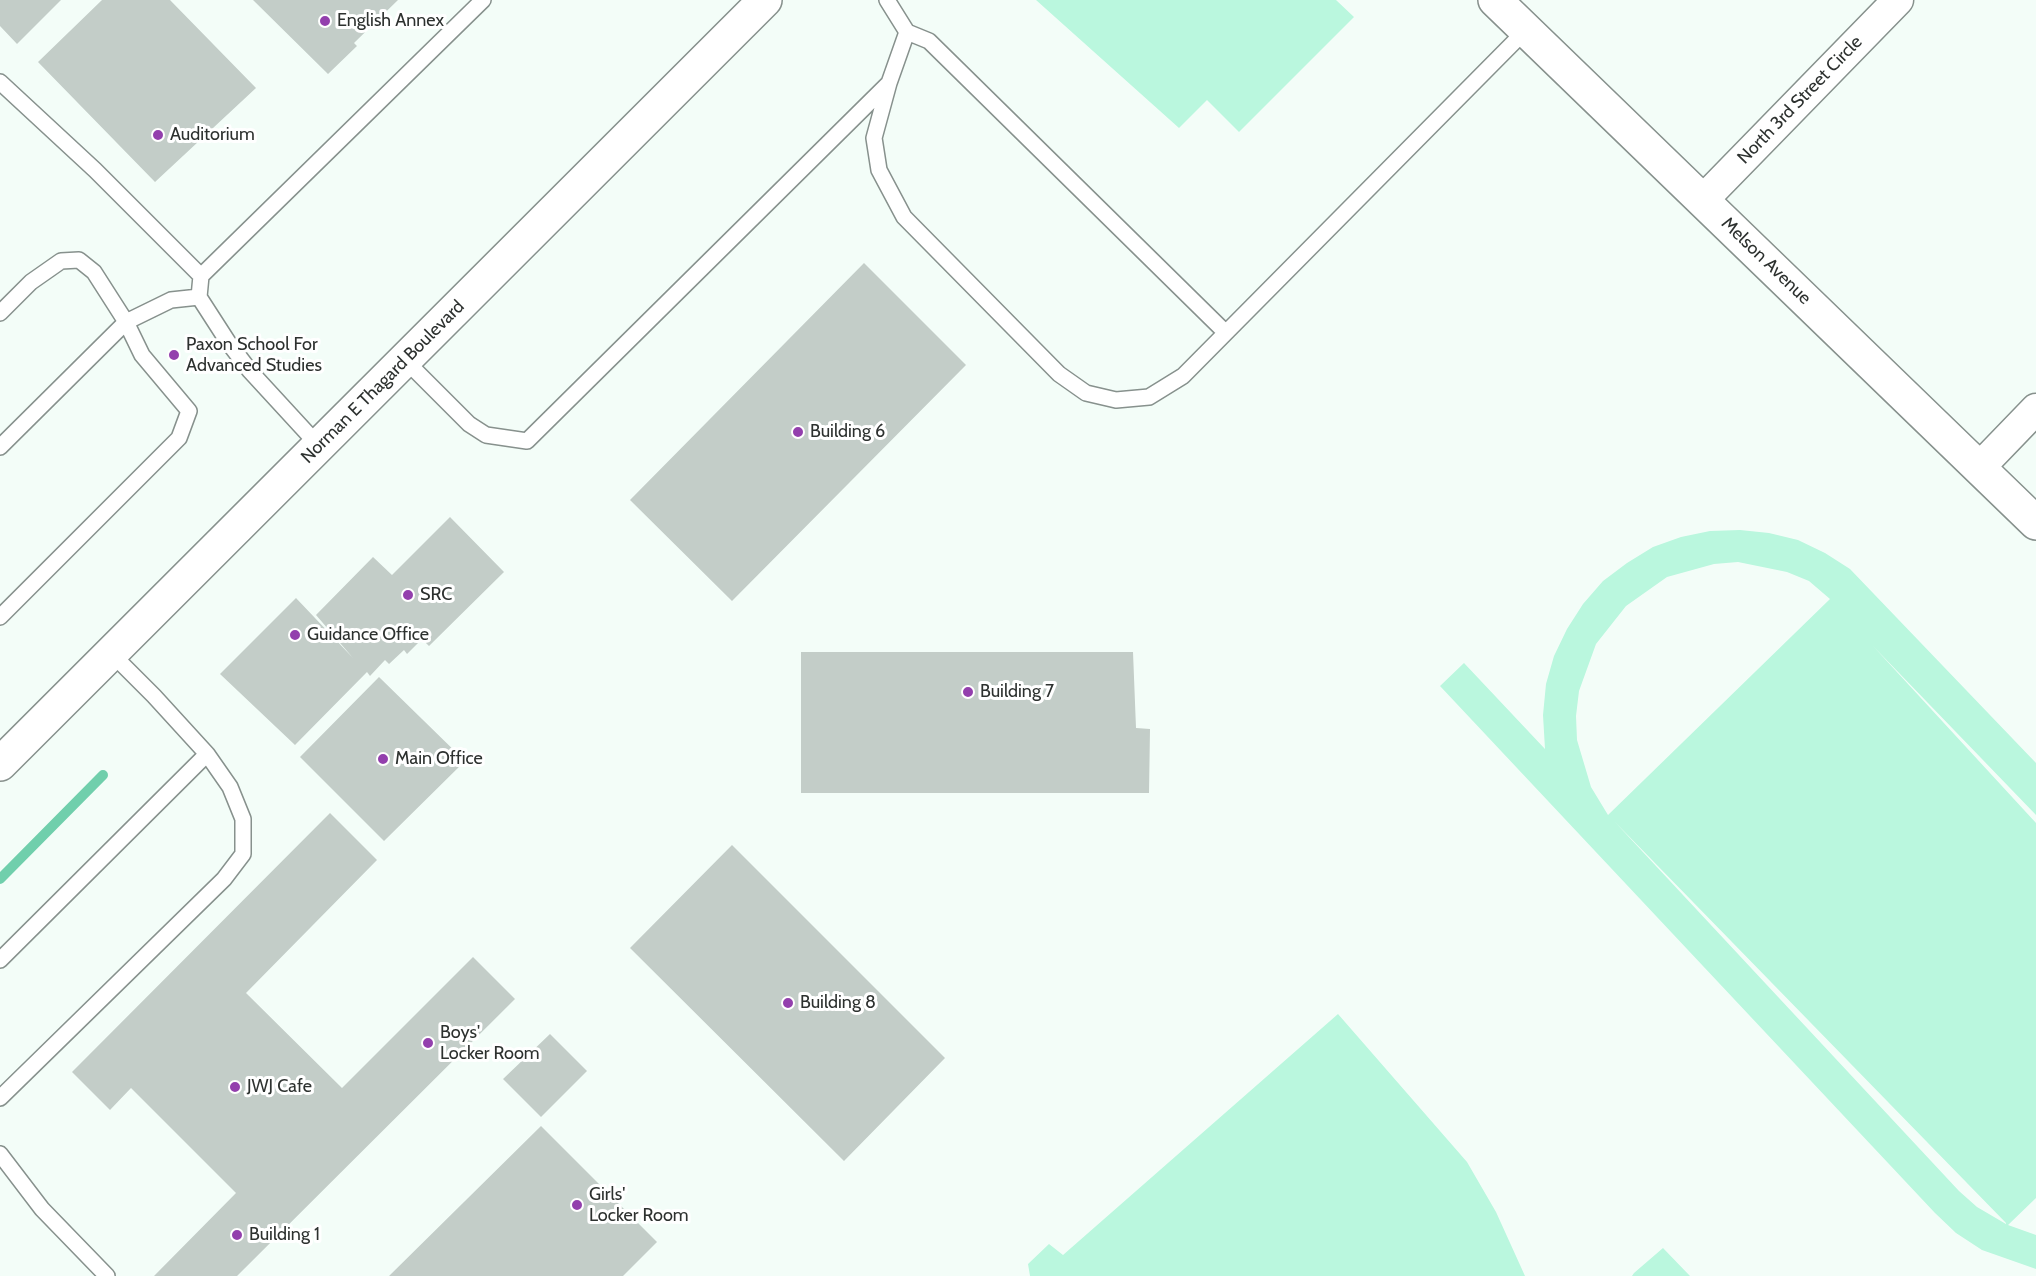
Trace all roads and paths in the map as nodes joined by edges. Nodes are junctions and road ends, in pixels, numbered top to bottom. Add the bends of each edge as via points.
1 (483, 0) edge
2 (765, 0) edge
3 (887, 0) edge
4 (1495, 0) edge
5 (1898, 0) edge
6 (1526, 30) junction
7 (907, 32) junction
8 (0, 82) edge
9 (889, 83) junction
10 (1703, 200) junction
11 (201, 276) junction
12 (199, 297) junction
13 (0, 313) edge
14 (126, 322) junction
15 (1225, 332) junction
16 (405, 360) junction
17 (2036, 409) edge
18 (319, 446) junction
19 (0, 447) edge
20 (1979, 468) junction
21 (2036, 523) edge
22 (0, 617) edge
23 (110, 652) junction
24 (207, 754) junction
25 (0, 764) edge
26 (0, 960) edge
27 (0, 1098) edge
28 (0, 1154) edge
29 (106, 1276) edge

1 - 11 lane
2 - 16 street, Norman E Thagard Boulevard
3 - 7 lane
4 - 6 street, Melson Avenue
5 - 10 street, North 3rd Street Circle
6 - 10 street, Melson Avenue
6 - 15 lane
7 - 9 lane
7 - 15 lane via 929,41
8 - 11 lane
9 - 15 lane via 874,138 879,170 904,217 1059,374 1086,393 1116,400 1149,397 1183,376
9 - 16 lane via 527,441 486,435 469,424
10 - 20 street, Melson Avenue
11 - 12 lane
12 - 14 lane via 171,300
12 - 18 lane via 250,371
13 - 14 lane via 31,282 61,261 78,260 94,272
14 - 19 lane
14 - 22 lane via 142,355 189,411 179,438
16 - 18 street, Norman E Thagard Boulevard
17 - 20 street
18 - 23 street, Norman E Thagard Boulevard
20 - 21 street, Melson Avenue
23 - 24 lane
23 - 25 street, Norman E Thagard Boulevard
24 - 26 lane
24 - 27 lane via 230,787 243,819 243,854 224,879
28 - 29 lane via 42,1209

